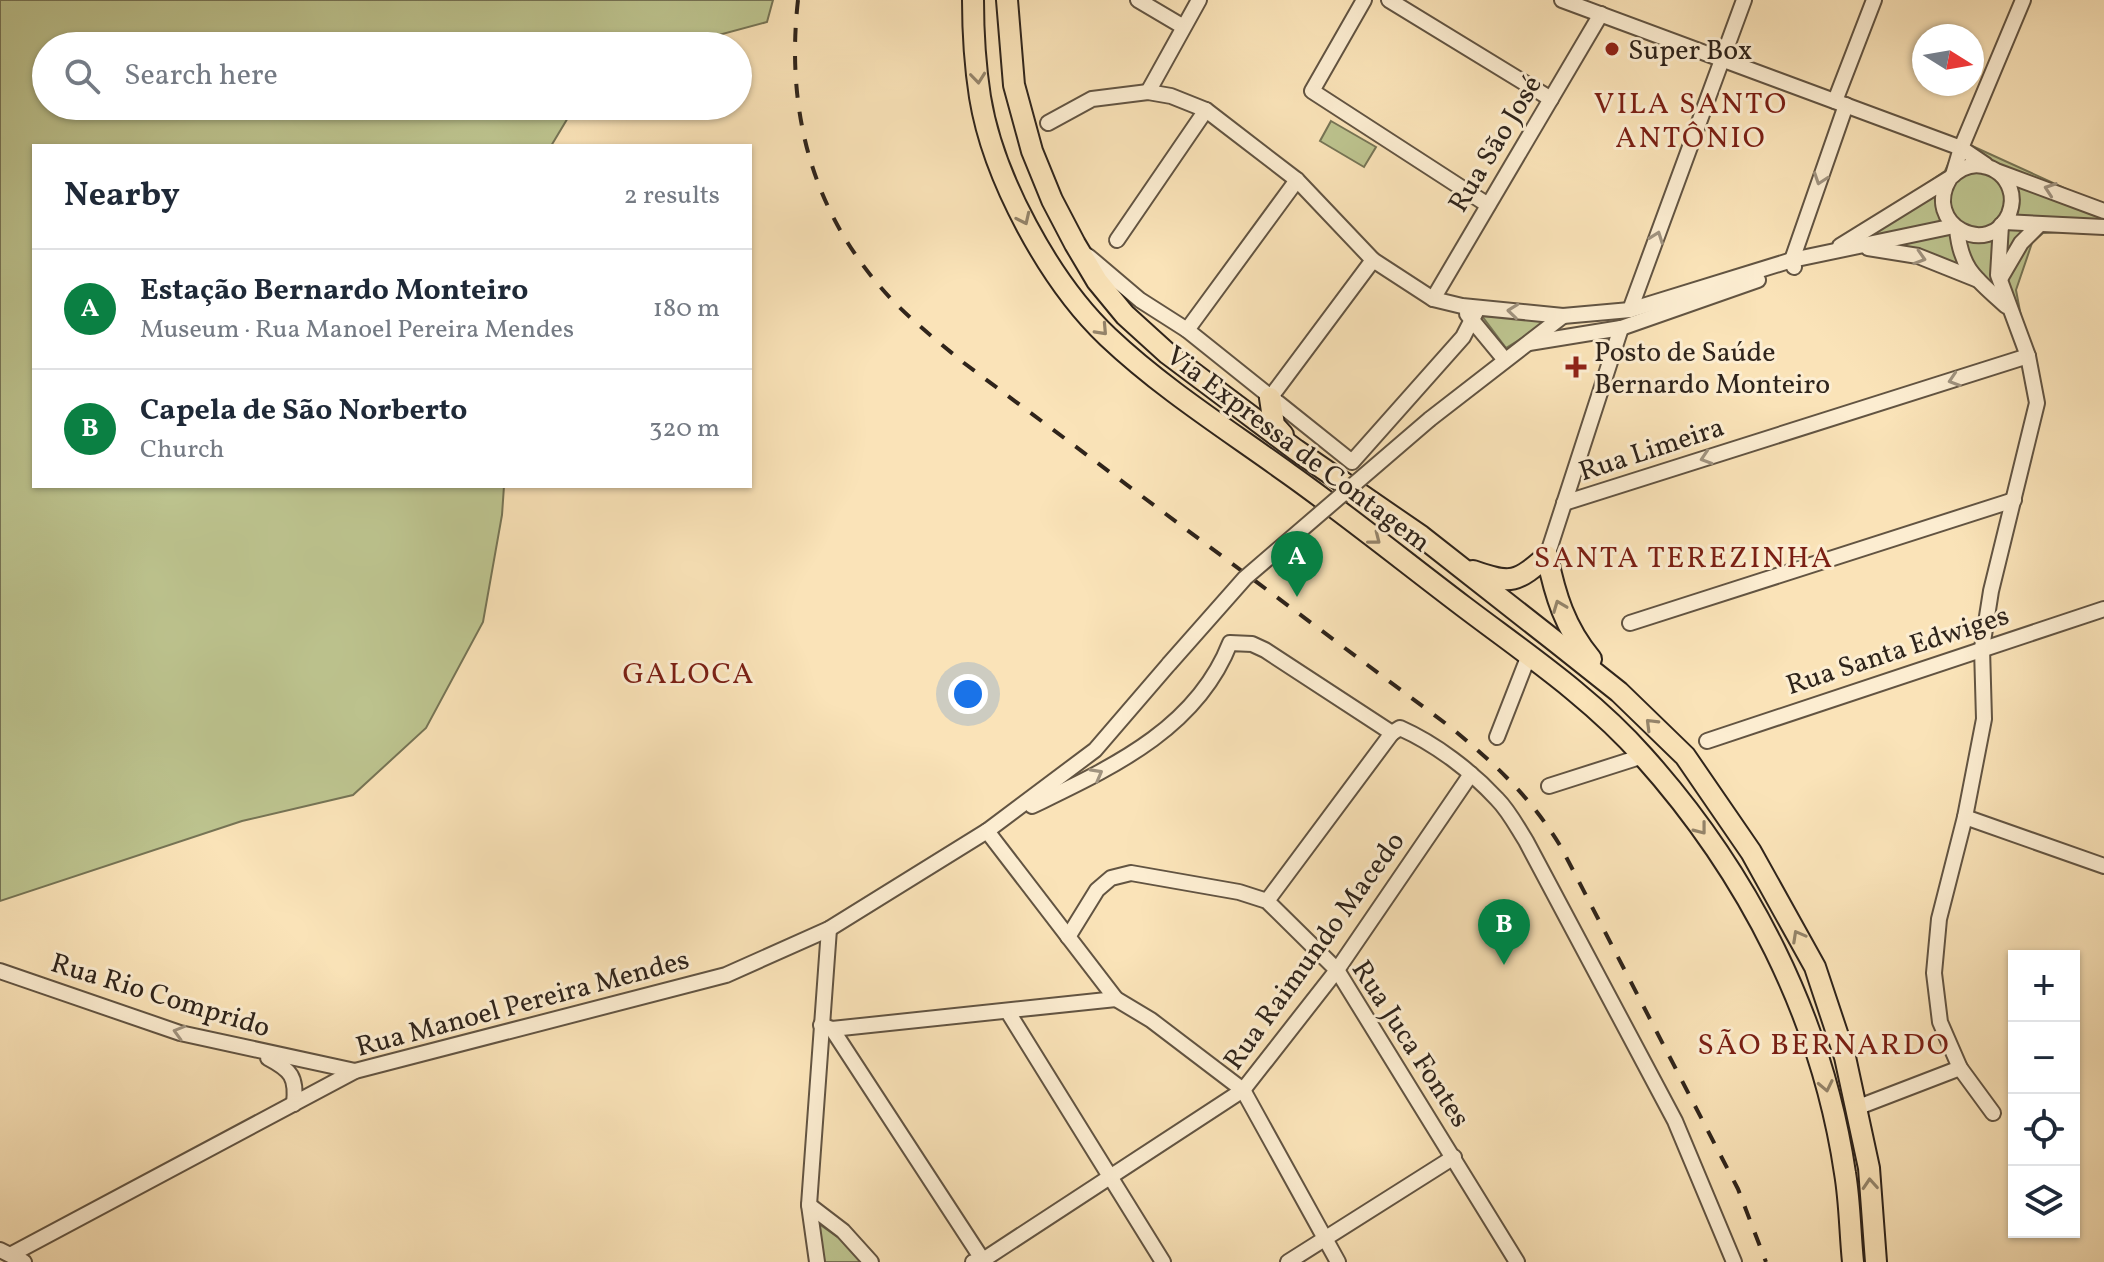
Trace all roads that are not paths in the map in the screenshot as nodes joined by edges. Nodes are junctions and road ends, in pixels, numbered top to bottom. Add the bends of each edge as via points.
1 (973, 0) edge
2 (1007, 0) edge
3 (1138, 0) edge
4 (1199, 0) edge
5 (1364, 0) edge
6 (1389, 0) edge
7 (1562, 0) edge
8 (1744, 0) edge
9 (1874, 0) edge
10 (2023, 0) edge
11 (1581, 4) edge
12 (1601, 14) junction
13 (1182, 26) junction
14 (1723, 60) junction
15 (1148, 92) junction
16 (1551, 99) junction
17 (1841, 103) junction
18 (1206, 110) junction
19 (1048, 123) dead end
20 (1961, 148) junction
21 (1993, 169) junction
22 (1952, 177) junction
23 (1297, 180) junction
24 (1488, 205) junction
25 (2104, 211) edge
26 (2003, 223) junction
27 (2040, 224) junction
28 (1956, 227) junction
29 (2104, 227) edge
30 (1117, 240) dead end
31 (1075, 244) junction
32 (1859, 247) junction
33 (1835, 249) junction
34 (1373, 260) junction
35 (1793, 264) junction
36 (1978, 280) junction
37 (2000, 280) junction
38 (1433, 299) junction
39 (2009, 309) junction
40 (1630, 310) junction
41 (1475, 314) junction
42 (1563, 316) junction
43 (1621, 328) junction
44 (1187, 330) junction
45 (1529, 343) junction
46 (2028, 356) junction
47 (1505, 360) junction
48 (1270, 398) junction
49 (1296, 450) junction
50 (2014, 500) junction
51 (1564, 503) junction
52 (1547, 556) junction
53 (1451, 561) junction
54 (2104, 609) edge
55 (1630, 623) dead end
56 (1982, 648) junction
57 (1529, 655) junction
58 (1619, 692) junction
59 (1392, 733) junction
60 (1497, 737) dead end
61 (1707, 741) dead end
62 (1643, 756) junction
63 (1471, 774) junction
64 (1549, 786) dead end
65 (1965, 817) junction
66 (1002, 821) junction
67 (987, 831) junction
68 (2104, 866) edge
69 (1267, 901) junction
70 (829, 929) junction
71 (1068, 937) junction
72 (1337, 970) junction
73 (0, 971) edge
74 (1116, 999) junction
75 (1008, 1012) junction
76 (826, 1027) junction
77 (255, 1050) junction
78 (1960, 1068) junction
79 (355, 1071) junction
80 (1243, 1090) junction
81 (294, 1104) junction
82 (1856, 1108) junction
83 (1993, 1113) dead end
84 (1454, 1157) junction
85 (1110, 1178) junction
86 (809, 1205) junction
87 (1325, 1241) junction
88 (11, 1257) edge
89 (980, 1261) edge
90 (817, 1262) edge
91 (871, 1262) edge
92 (1163, 1262) edge
93 (1288, 1262) edge
94 (1338, 1262) edge
95 (1517, 1262) edge
96 (1734, 1262) edge
97 (1853, 1262) edge
98 (1876, 1262) edge

1 -> 57 highway, Via Expressa de Contagem via 981,100 1000,166 1052,270 1107,336
2 - 31 highway, Via Expressa de Contagem via 1021,114 1052,200
3 - 13 street
4 - 13 street
5 - 24 street via 1312,91
6 - 16 street
7 - 11 street
8 - 14 street
9 - 17 street
10 - 20 street
11 - 12 street
12 - 14 street
12 - 16 street, Rua São José
13 - 15 street
14 - 17 street
40 -> 14 street
15 - 18 street
15 - 19 street via 1092,99
16 - 24 street, Rua São José
17 - 20 street
17 -> 35 street
18 - 23 street
18 - 30 street
20 - 21 street
20 - 22 street
21 - 22 street via 1971,166
25 -> 21 street
21 - 26 street via 2011,194
22 - 28 street via 1943,203
22 - 33 street
23 - 34 street
23 - 44 street
24 - 38 street, Rua São José
26 - 27 street
26 - 28 street via 1980,235
26 - 37 street
27 - 29 street
27 - 37 street via 2021,243
28 - 32 street
28 - 36 street via 1963,261
31 - 44 street via 1140,300
31 - 49 highway, Via Expressa de Contagem via 1125,315
32 - 33 street
32 -> 36 street via 1918,256
33 - 35 street
34 - 38 street
34 - 48 street
35 - 40 street
35 - 43 street
36 - 39 street
37 - 39 street
38 - 41 street
39 - 46 street
40 - 42 street
42 -> 41 street
41 - 47 street
41 - 48 street via 1463,337 1352,462
42 - 45 street, Rua Manoel Pereira Mendes
43 - 45 street
43 - 51 street
44 - 48 street
45 - 47 street, Rua Manoel Pereira Mendes
46 - 50 street via 2037,403
46 -> 51 street, Rua Limeira
47 - 66 street, Rua Manoel Pereira Mendes, bridge via 1245,578 1095,750
48 - 49 highway via 1274,425
49 - 53 highway, Via Expressa de Contagem
50 - 55 street
50 - 56 street
51 - 52 street
52 - 53 highway via 1522,578 1497,579
58 -> 52 highway via 1567,626
53 - 58 highway, Via Expressa de Contagem
54 - 56 street, Rua Santa Edwiges
56 - 61 street, Rua Santa Edwiges
56 - 65 street via 1984,719
57 - 60 street
57 - 62 highway, Via Expressa de Contagem
82 -> 58 highway via 1815,967 1751,852 1685,756
59 - 63 street via 1400,728 1419,737
66 -> 59 street, Rua Manoel Pereira Mendes via 1091,778 1160,736 1219,669 1230,643 1265,650
59 - 69 street
62 - 64 street
62 -> 97 highway, Via Expressa de Contagem via 1726,861 1792,982 1823,1072 1845,1173
63 - 72 street, Rua Raimundo Macedo
63 - 96 street via 1499,801 1526,841 1675,1121
65 - 68 street
65 - 78 street via 1939,919 1934,973 1940,1022
66 - 67 street, Rua Manoel Pereira Mendes
67 - 70 street, Rua Manoel Pereira Mendes
67 - 71 street
69 - 71 street, Rua Juca Fontes via 1131,873 1111,878 1097,890
69 - 72 street, Rua Juca Fontes
70 - 76 street
70 - 79 street, Rua Manoel Pereira Mendes via 726,975
71 - 74 street
72 - 80 street, Rua Raimundo Macedo
72 - 84 street, Rua Juca Fontes
77 -> 73 street, Rua Rio Comprido via 180,1033
74 - 75 street
74 - 80 street
75 - 76 street
75 - 85 street
76 - 86 street
76 - 89 street
77 - 79 street, Rua Rio Comprido
77 - 81 street via 289,1071 295,1082
78 - 82 street
78 - 83 street
79 - 81 street, Rua Manoel Pereira Mendes
80 - 85 street, Rua Raimundo Macedo
80 - 87 street
81 - 88 street, Rua Manoel Pereira Mendes
98 -> 82 highway via 1869,1168
84 - 87 street
84 - 95 street, Rua Juca Fontes
85 - 89 street, Rua Raimundo Macedo
85 - 92 street
86 - 90 street
86 - 91 street
87 - 93 street
87 - 94 street

